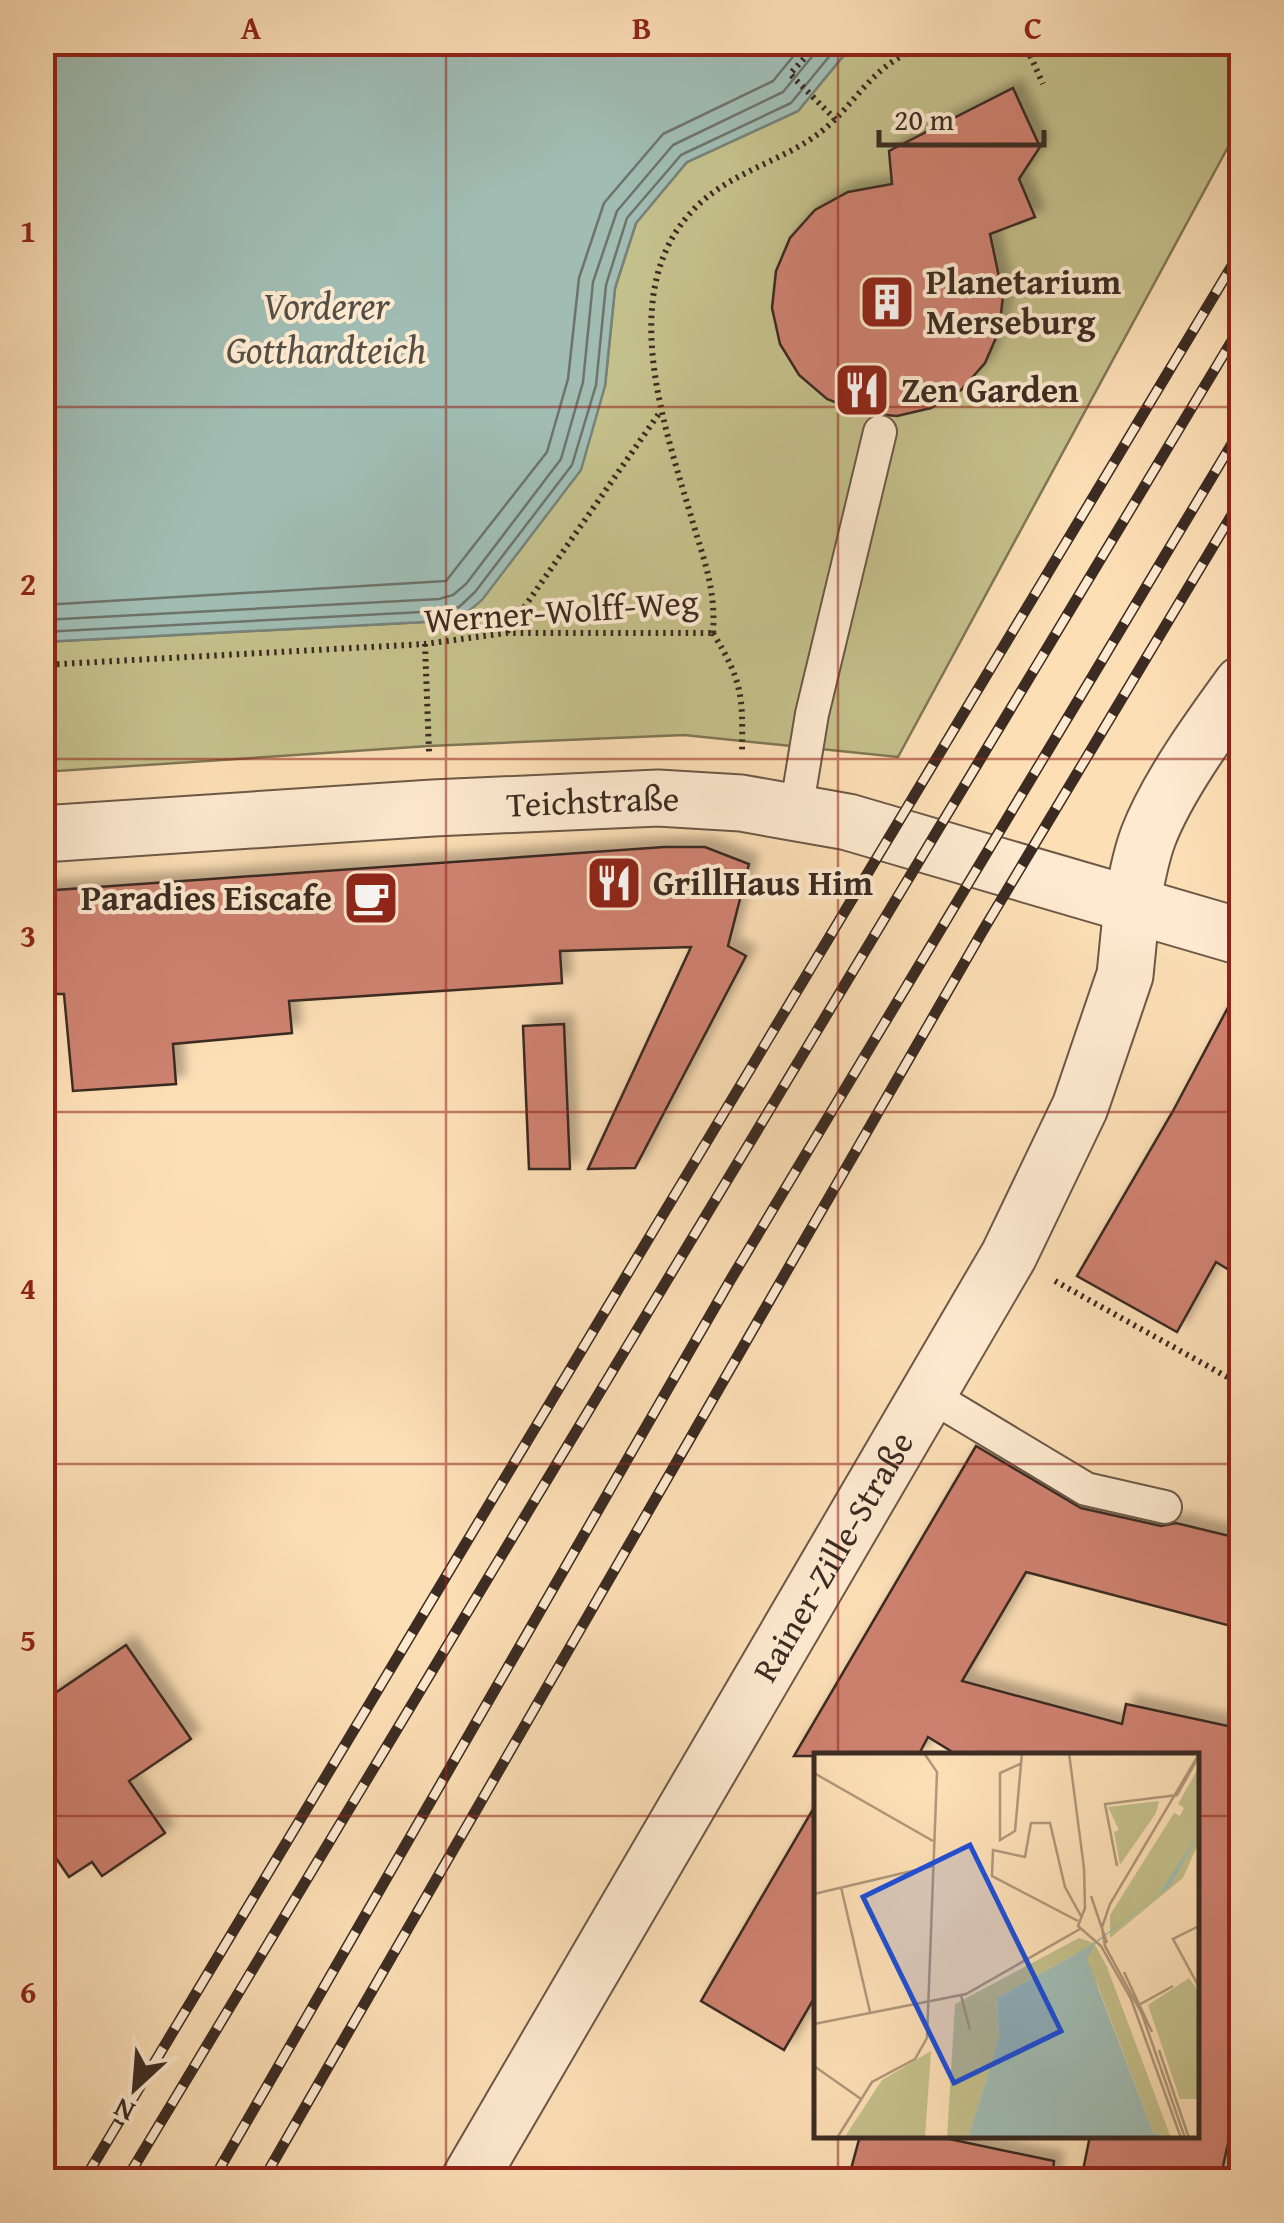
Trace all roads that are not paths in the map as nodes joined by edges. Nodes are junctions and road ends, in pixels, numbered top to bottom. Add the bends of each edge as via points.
1 (880, 432) dead end
2 (1242, 684) edge
3 (796, 811) junction
4 (42, 834) edge
5 (1132, 905) junction
6 (1242, 937) edge
7 (928, 1394) junction
8 (1165, 1507) dead end
9 (469, 2180) edge

1 - 3 lane via 812,714
2 - 5 street, Rainer-Zille-Straße via 1157,817
3 - 4 street, Teichstraße via 658,798
3 - 5 street, Teichstraße
5 - 6 street, Teichstraße
5 - 7 street, Rainer-Zille-Straße via 1124,975 1080,1107 1009,1254
7 - 8 lane via 1086,1489
7 - 9 street, Rainer-Zille-Straße

